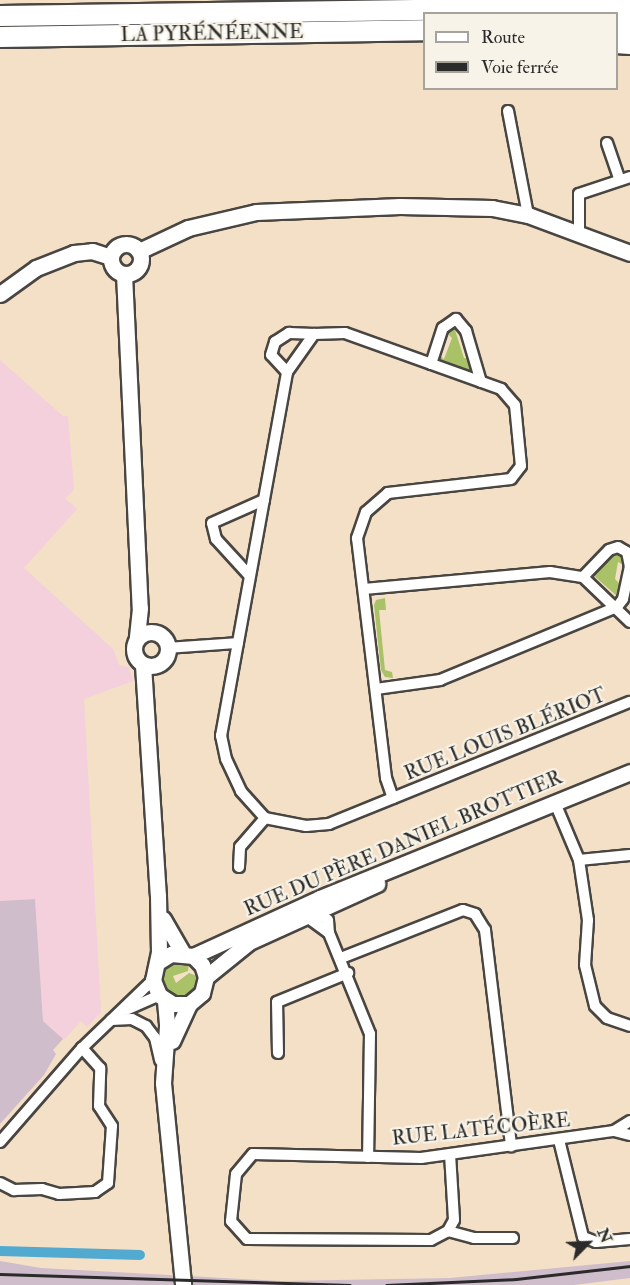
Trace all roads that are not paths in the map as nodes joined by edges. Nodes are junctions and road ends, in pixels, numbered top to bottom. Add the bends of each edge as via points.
1 (630, 7) edge
2 (0, 16) edge
3 (423, 30) edge
4 (0, 37) edge
5 (508, 111) dead end
6 (607, 142) dead end
7 (625, 178) edge
8 (528, 215) junction
9 (579, 232) junction
10 (139, 250) junction
11 (630, 253) edge
12 (111, 257) junction
13 (124, 274) junction
14 (0, 294) edge
15 (314, 334) junction
16 (431, 364) junction
17 (286, 372) junction
18 (481, 382) junction
19 (264, 500) junction
20 (249, 574) junction
21 (583, 577) junction
22 (364, 589) junction
23 (618, 607) junction
24 (140, 608) junction
25 (630, 621) edge
26 (155, 632) junction
27 (137, 639) junction
28 (238, 643) junction
29 (168, 648) junction
30 (160, 664) junction
31 (144, 665) junction
32 (376, 689) junction
33 (148, 699) junction
34 (630, 702) edge
35 (630, 772) edge
36 (630, 781) edge
37 (393, 798) junction
38 (558, 810) junction
39 (265, 818) junction
40 (630, 855) edge
41 (579, 860) junction
42 (238, 867) dead end
43 (158, 895) junction
44 (316, 912) junction
45 (329, 933) junction
46 (188, 954) junction
47 (341, 958) junction
48 (158, 962) junction
49 (348, 973) junction
50 (206, 977) junction
51 (153, 980) junction
52 (162, 998) junction
53 (189, 1004) junction
54 (111, 1020) junction
55 (630, 1026) edge
56 (82, 1048) junction
57 (278, 1053) dead end
58 (162, 1069) junction
59 (164, 1092) junction
60 (630, 1121) edge
61 (614, 1131) junction
62 (630, 1135) edge
63 (559, 1140) junction
64 (0, 1142) edge
65 (511, 1146) junction
66 (450, 1154) junction
67 (368, 1157) junction
68 (0, 1182) edge
69 (448, 1232) junction
70 (513, 1238) dead end
71 (630, 1239) edge
72 (183, 1285) edge

1 - 2 highway, LA PYRÉNÉENNE
3 - 4 highway, LA PYRÉNÉENNE
5 - 8 street
6 - 7 street
7 - 9 street via 579,194
8 - 9 street
8 - 10 street via 492,208 400,206 256,212 188,228
9 - 11 street
10 - 12 street via 123,244
10 - 13 street via 140,265 134,272
12 - 13 street via 116,270
12 - 14 street via 92,251 74,253 36,268
13 - 24 street
15 - 16 street via 345,333
15 - 17 street
15 - 17 street via 289,333 274,342 271,355
16 - 18 street
16 - 18 street via 443,328 456,319 466,331
17 - 19 street
18 - 22 street via 501,389 515,405 521,466 511,479 388,493 374,502 357,538
19 - 20 street
19 - 20 street via 212,523 216,539
20 - 28 street
21 - 22 street via 550,572
21 - 23 street
21 - 23 street via 609,550 623,548 630,567
22 - 32 street
23 - 25 street
23 - 32 street via 440,680
24 - 26 street
24 - 27 street
26 - 27 street
26 - 29 street via 164,637
27 - 31 street via 135,655
28 - 29 street
28 - 39 street via 221,736 226,759 241,791
29 - 30 street
30 - 31 street
30 - 33 street
31 - 33 street
32 - 37 street via 386,778
33 - 43 street
34 - 37 street, RUE LOUIS BLÉRIOT
35 - 44 street, RUE DU PÈRE DANIEL BROTTIER
36 - 38 street, RUE DU PÈRE DANIEL BROTTIER
37 - 39 street, RUE LOUIS BLÉRIOT via 329,824 306,826
38 - 41 street
38 - 44 street, RUE DU PÈRE DANIEL BROTTIER
39 - 42 street via 240,847
40 - 41 street
41 - 55 street via 588,920 585,965 595,1006 607,1018
43 - 46 street via 165,925
43 - 48 street
44 - 45 street, RUE LATÉCOÈRE
44 - 45 street, RUE LATÉCOÈRE
44 - 46 street, RUE DU PÈRE DANIEL BROTTIER
44 - 50 street, RUE DU PÈRE DANIEL BROTTIER via 236,949
45 - 47 street, RUE LATÉCOÈRE
46 - 48 street via 171,954
46 - 50 street via 202,965
47 - 49 street, RUE LATÉCOÈRE
47 - 65 street via 463,910 475,914 485,930
48 - 51 street
49 - 57 street via 277,1002
49 - 67 street, RUE LATÉCOÈRE via 370,1034
50 - 53 street via 202,993
51 - 52 street
51 - 54 street
52 - 53 street
52 - 54 street
52 - 58 street via 167,1026
53 - 59 street via 171,1043
54 - 56 street
54 - 58 street via 132,1019 146,1026 158,1044
56 - 64 street
56 - 68 street via 100,1068 99,1106 112,1126 108,1183 95,1192 59,1194 42,1189 14,1190
58 - 59 street
59 - 72 street
60 - 61 street, RUE LATÉCOÈRE
61 - 62 street, RUE LATÉCOÈRE
61 - 63 street, RUE LATÉCOÈRE
63 - 65 street, RUE LATÉCOÈRE
63 - 71 street via 582,1237 596,1242
65 - 66 street, RUE LATÉCOÈRE
66 - 67 street, RUE LATÉCOÈRE
66 - 69 street via 455,1214
67 - 69 street via 253,1154 236,1174 231,1221 236,1231 247,1239 424,1241
69 - 70 street via 474,1238

